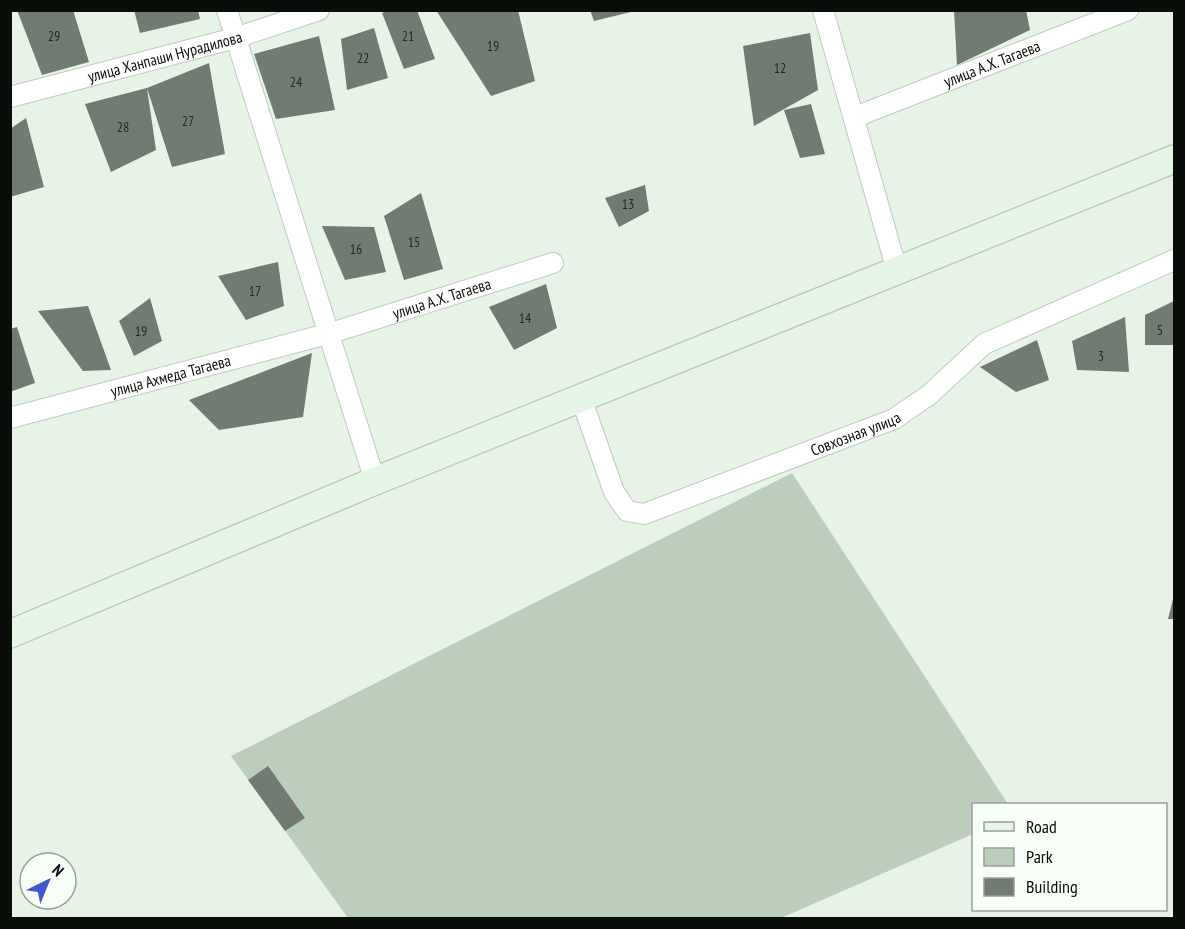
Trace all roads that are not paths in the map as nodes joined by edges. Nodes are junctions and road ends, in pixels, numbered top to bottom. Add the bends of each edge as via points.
1 (226, 10) edge
2 (319, 10) edge
3 (823, 10) edge
4 (1128, 10) edge
5 (235, 38) junction
6 (10, 97) edge
7 (855, 117) junction
8 (1174, 159) edge
9 (1174, 260) edge
10 (553, 263) dead end
11 (897, 271) junction
12 (331, 333) junction
13 (581, 398) junction
14 (10, 418) edge
15 (375, 481) junction
16 (10, 634) edge

1 - 5 street
2 - 5 street, улица Ханпаши Нурадилова
3 - 7 street
4 - 7 street, улица А.Х. Тагаева
5 - 6 street, улица Ханпаши Нурадилова
5 - 12 street
7 - 11 street
8 - 11 main road
9 - 13 street, Совхозная улица via 984,344 929,395 894,419 644,514 627,511 614,492
10 - 12 street, улица А.Х. Тагаева
11 - 13 main road
12 - 14 street, улица Ахмеда Тагаева
12 - 15 street
13 - 15 main road
15 - 16 main road

